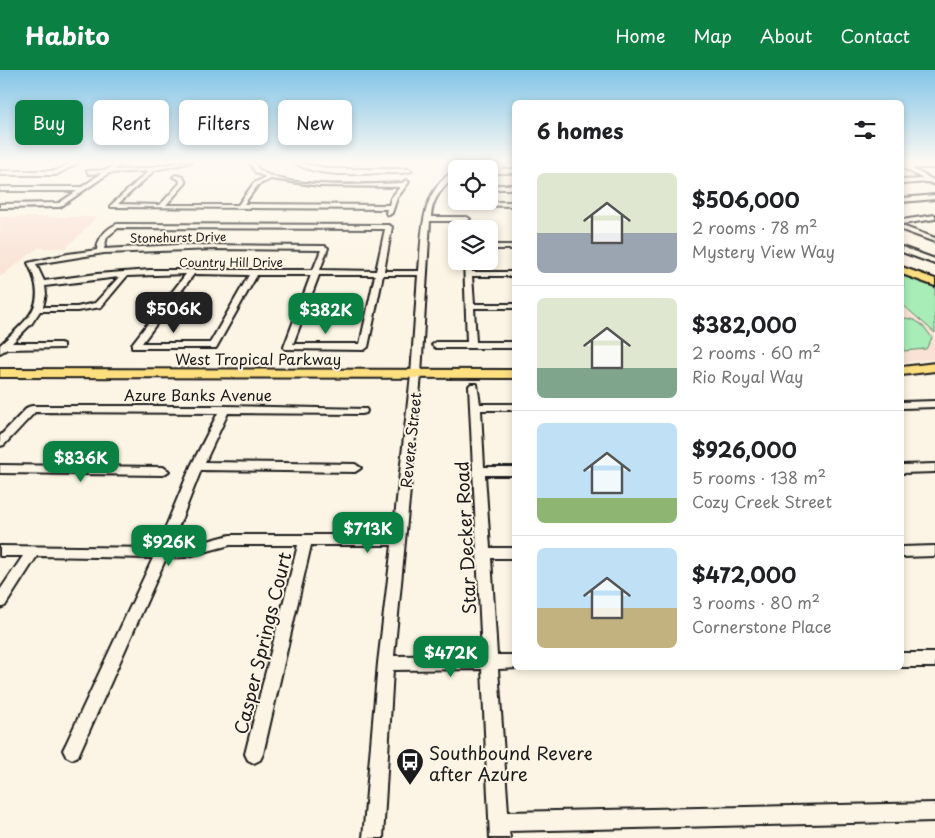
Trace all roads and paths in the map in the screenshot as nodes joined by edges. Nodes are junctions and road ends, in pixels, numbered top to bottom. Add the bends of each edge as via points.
1 (68, 198) edge
2 (123, 198) edge
3 (169, 198) edge
4 (246, 198) edge
5 (394, 198) edge
6 (433, 198) edge
7 (926, 198) edge
8 (904, 200) edge
9 (498, 204) edge
10 (512, 204) edge
11 (0, 206) edge
12 (240, 206) junction
13 (161, 207) junction
14 (467, 210) edge
15 (935, 217) edge
16 (428, 219) junction
17 (466, 219) joint
18 (904, 222) edge
19 (904, 229) edge
20 (935, 240) edge
21 (498, 247) edge
22 (512, 247) edge
23 (904, 250) edge
24 (100, 252) junction
25 (935, 262) edge
26 (904, 265) edge
27 (469, 270) edge
28 (904, 271) edge
29 (126, 273) junction
30 (191, 273) junction
31 (254, 273) junction
32 (317, 273) junction
33 (380, 273) junction
34 (422, 273) junction
35 (469, 274) junction
36 (512, 274) edge
37 (935, 278) edge
38 (935, 283) edge
39 (41, 284) junction
40 (470, 306) junction
41 (512, 306) edge
42 (37, 309) junction
43 (436, 345) dead end
44 (472, 345) junction
45 (512, 345) edge
46 (60, 346) dead end
47 (2, 348) edge
48 (935, 367) edge
49 (904, 371) edge
50 (0, 373) edge
51 (512, 374) edge
52 (416, 375) junction
53 (474, 386) dead end
54 (935, 404) edge
55 (904, 405) edge
56 (475, 407) junction
57 (512, 407) edge
58 (225, 409) junction
59 (362, 411) dead end
60 (1, 440) edge
61 (197, 466) junction
62 (355, 468) dead end
63 (904, 468) edge
64 (935, 468) edge
65 (0, 469) edge
66 (163, 471) dead end
67 (480, 471) junction
68 (512, 471) edge
69 (306, 540) junction
70 (400, 540) junction
71 (34, 551) junction
72 (0, 552) edge
73 (162, 552) junction
74 (904, 552) edge
75 (935, 552) edge
76 (485, 553) junction
77 (512, 553) edge
78 (0, 602) edge
79 (904, 660) edge
80 (935, 660) edge
81 (490, 662) junction
82 (512, 662) edge
83 (386, 663) junction
84 (72, 750) dead end
85 (254, 754) dead end
86 (935, 812) edge
87 (500, 830) edge
88 (373, 838) edge

1 - 11 street via 57,205
2 - 13 street via 114,206
3 - 13 street
4 - 12 street
5 - 12 street via 389,210
6 - 16 street, Revere Street
7 - 8 street
9 - 10 street
12 - 13 street
14 - 17 street
15 - 18 street
16 - 17 street
16 - 34 street, Revere Street
19 - 20 street
21 - 22 street
23 - 25 street
24 - 32 street, Stonehurst Drive via 180,248 325,248
24 - 33 street via 100,241 117,226 389,228
24 - 39 street, Stonehurst Drive via 32,263
26 - 37 main road
27 - 35 street
28 - 38 main road
29 - 30 street, Country Hill Drive
29 - 39 street, Country Hill Drive
29 - 42 street via 98,305 77,309
30 - 31 street, Country Hill Drive
30 - 31 street via 136,346 212,346
31 - 32 street, Country Hill Drive
32 - 33 street, Country Hill Drive
32 - 33 street via 288,347 364,347
33 - 34 street, Country Hill Drive
34 - 52 street, Revere Street
35 - 36 street
35 - 40 street
39 - 42 street via 42,294
40 - 41 street
40 - 44 street
42 - 47 street
43 - 44 street
44 - 45 street
46 - 47 street
48 - 49 main road
50 - 52 main road, West Tropical Parkway
51 - 52 main road, West Tropical Parkway
52 - 70 street, Revere Street
53 - 56 street, Star Decker Road
54 - 55 street
56 - 57 street
56 - 67 street, Star Decker Road
58 - 59 street, Azure Banks Avenue
58 - 60 street, Azure Banks Avenue via 32,409
58 - 61 street
61 - 62 street
61 - 73 street
63 - 64 street
65 - 66 street
67 - 68 street
67 - 76 street, Star Decker Road
69 - 70 street
69 - 73 street via 230,540 186,552
69 - 85 street, Casper Springs Court
70 - 83 street, Revere Street
71 - 72 street
71 - 73 street
71 - 78 street
73 - 84 street
74 - 75 street
76 - 77 street
76 - 81 street, Star Decker Road
79 - 80 street
81 - 82 street
81 - 83 street
81 - 87 street, Star Decker Road
83 - 88 street, Revere Street
86 - 87 street

